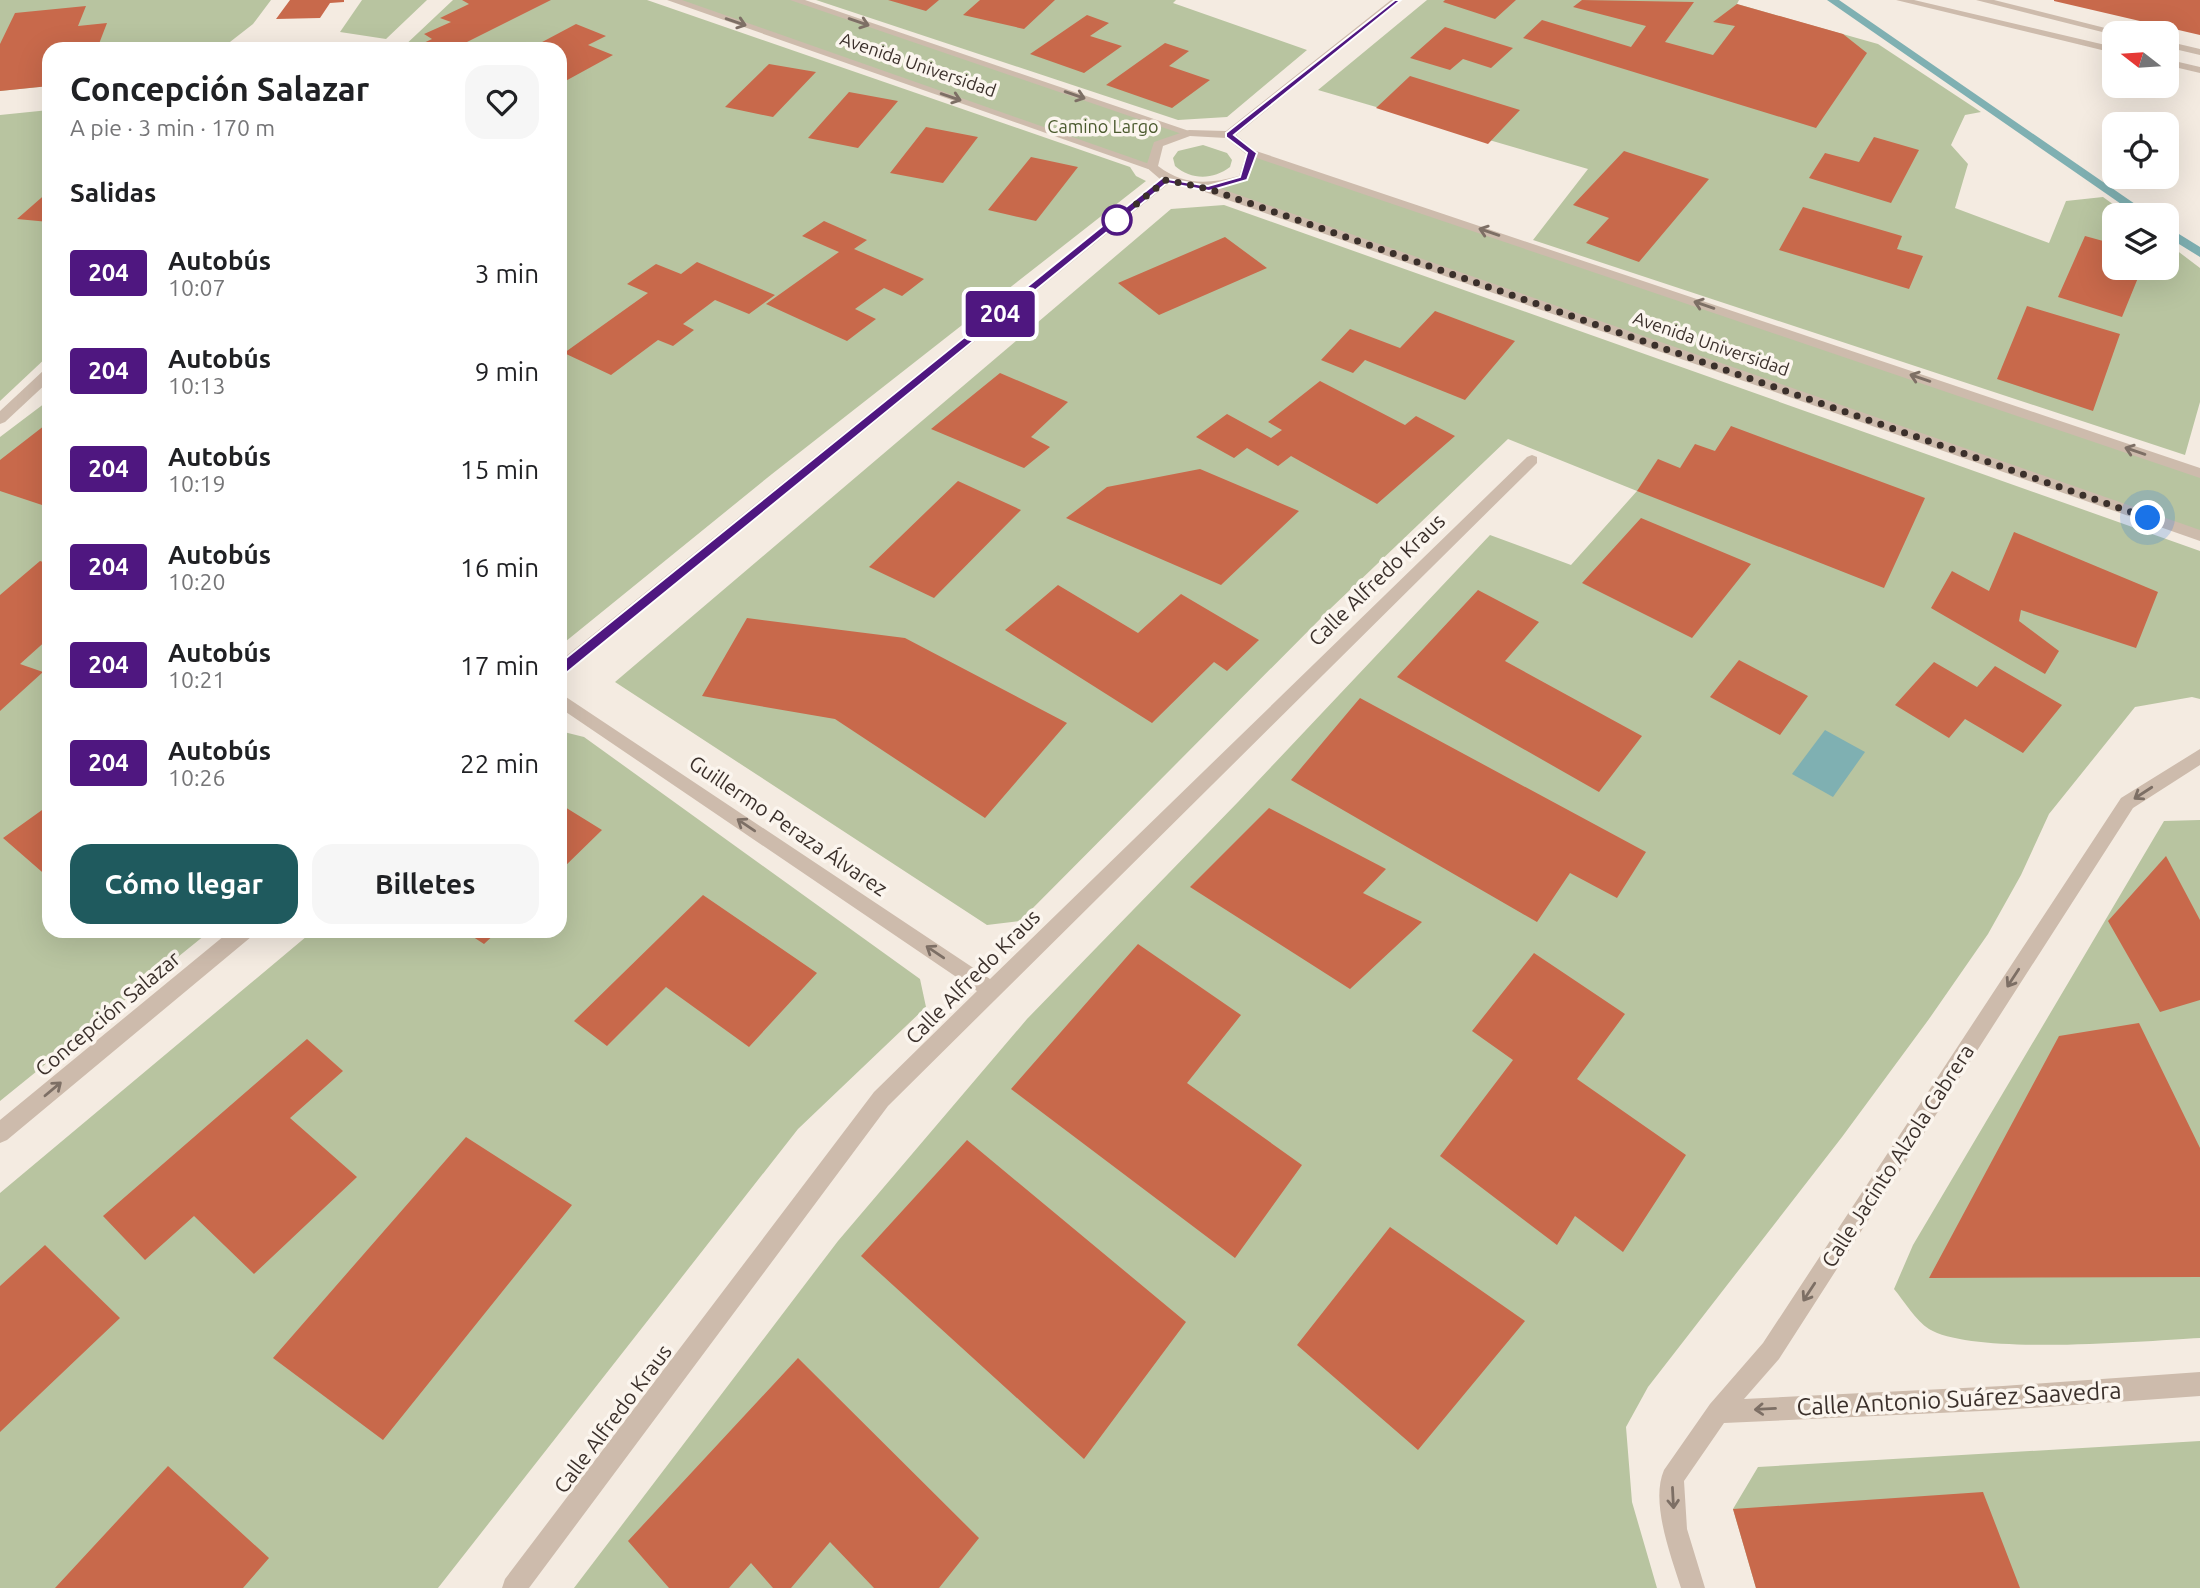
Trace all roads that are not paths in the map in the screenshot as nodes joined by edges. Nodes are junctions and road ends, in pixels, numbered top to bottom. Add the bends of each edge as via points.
1 (671, 0) edge
2 (795, 0) edge
3 (1397, 0) edge
4 (1902, 0) edge
5 (1982, 0) edge
6 (2102, 29) edge
7 (2102, 47) edge
8 (2179, 47) edge
9 (2200, 52) edge
10 (2179, 65) edge
11 (2200, 70) edge
12 (1189, 133) junction
13 (1229, 135) junction
14 (1252, 153) junction
15 (1152, 167) junction
16 (1166, 180) junction
17 (1209, 189) junction
18 (42, 380) edge
19 (0, 419) edge
20 (1532, 460) dead end
21 (2200, 473) edge
22 (2200, 536) edge
23 (567, 664) edge
24 (567, 704) edge
25 (2200, 756) edge
26 (236, 938) edge
27 (991, 990) junction
28 (0, 1133) edge
29 (2200, 1384) edge
30 (1718, 1412) junction
31 (514, 1588) edge
32 (1693, 1588) edge

1 -> 15 street, Avenida Universidad
2 -> 12 street, Avenida Universidad
3 - 13 street
4 - 7 street
5 - 6 street
8 - 9 street
10 - 11 street
12 - 13 street
12 - 15 street via 1158,144
13 - 14 street, Avenida Universidad
14 - 17 street via 1244,178
21 -> 14 street, Avenida Universidad
15 - 16 street
16 - 17 street, Avenida Universidad
16 - 23 street
17 - 22 street, Avenida Universidad
18 - 19 street
20 - 27 street, Calle Alfredo Kraus
27 -> 24 street, Guillermo Peraza Álvarez
25 -> 30 street, Calle Jacinto Alzola Cabrera via 2127,803 1771,1351
28 -> 26 street, Concepción Salazar
27 - 31 street, Calle Alfredo Kraus via 881,1099
29 -> 30 street, Calle Antonio Suárez Saavedra
30 -> 32 street, Calle Jacinto Alzola Cabrera via 1672,1478 1675,1529

